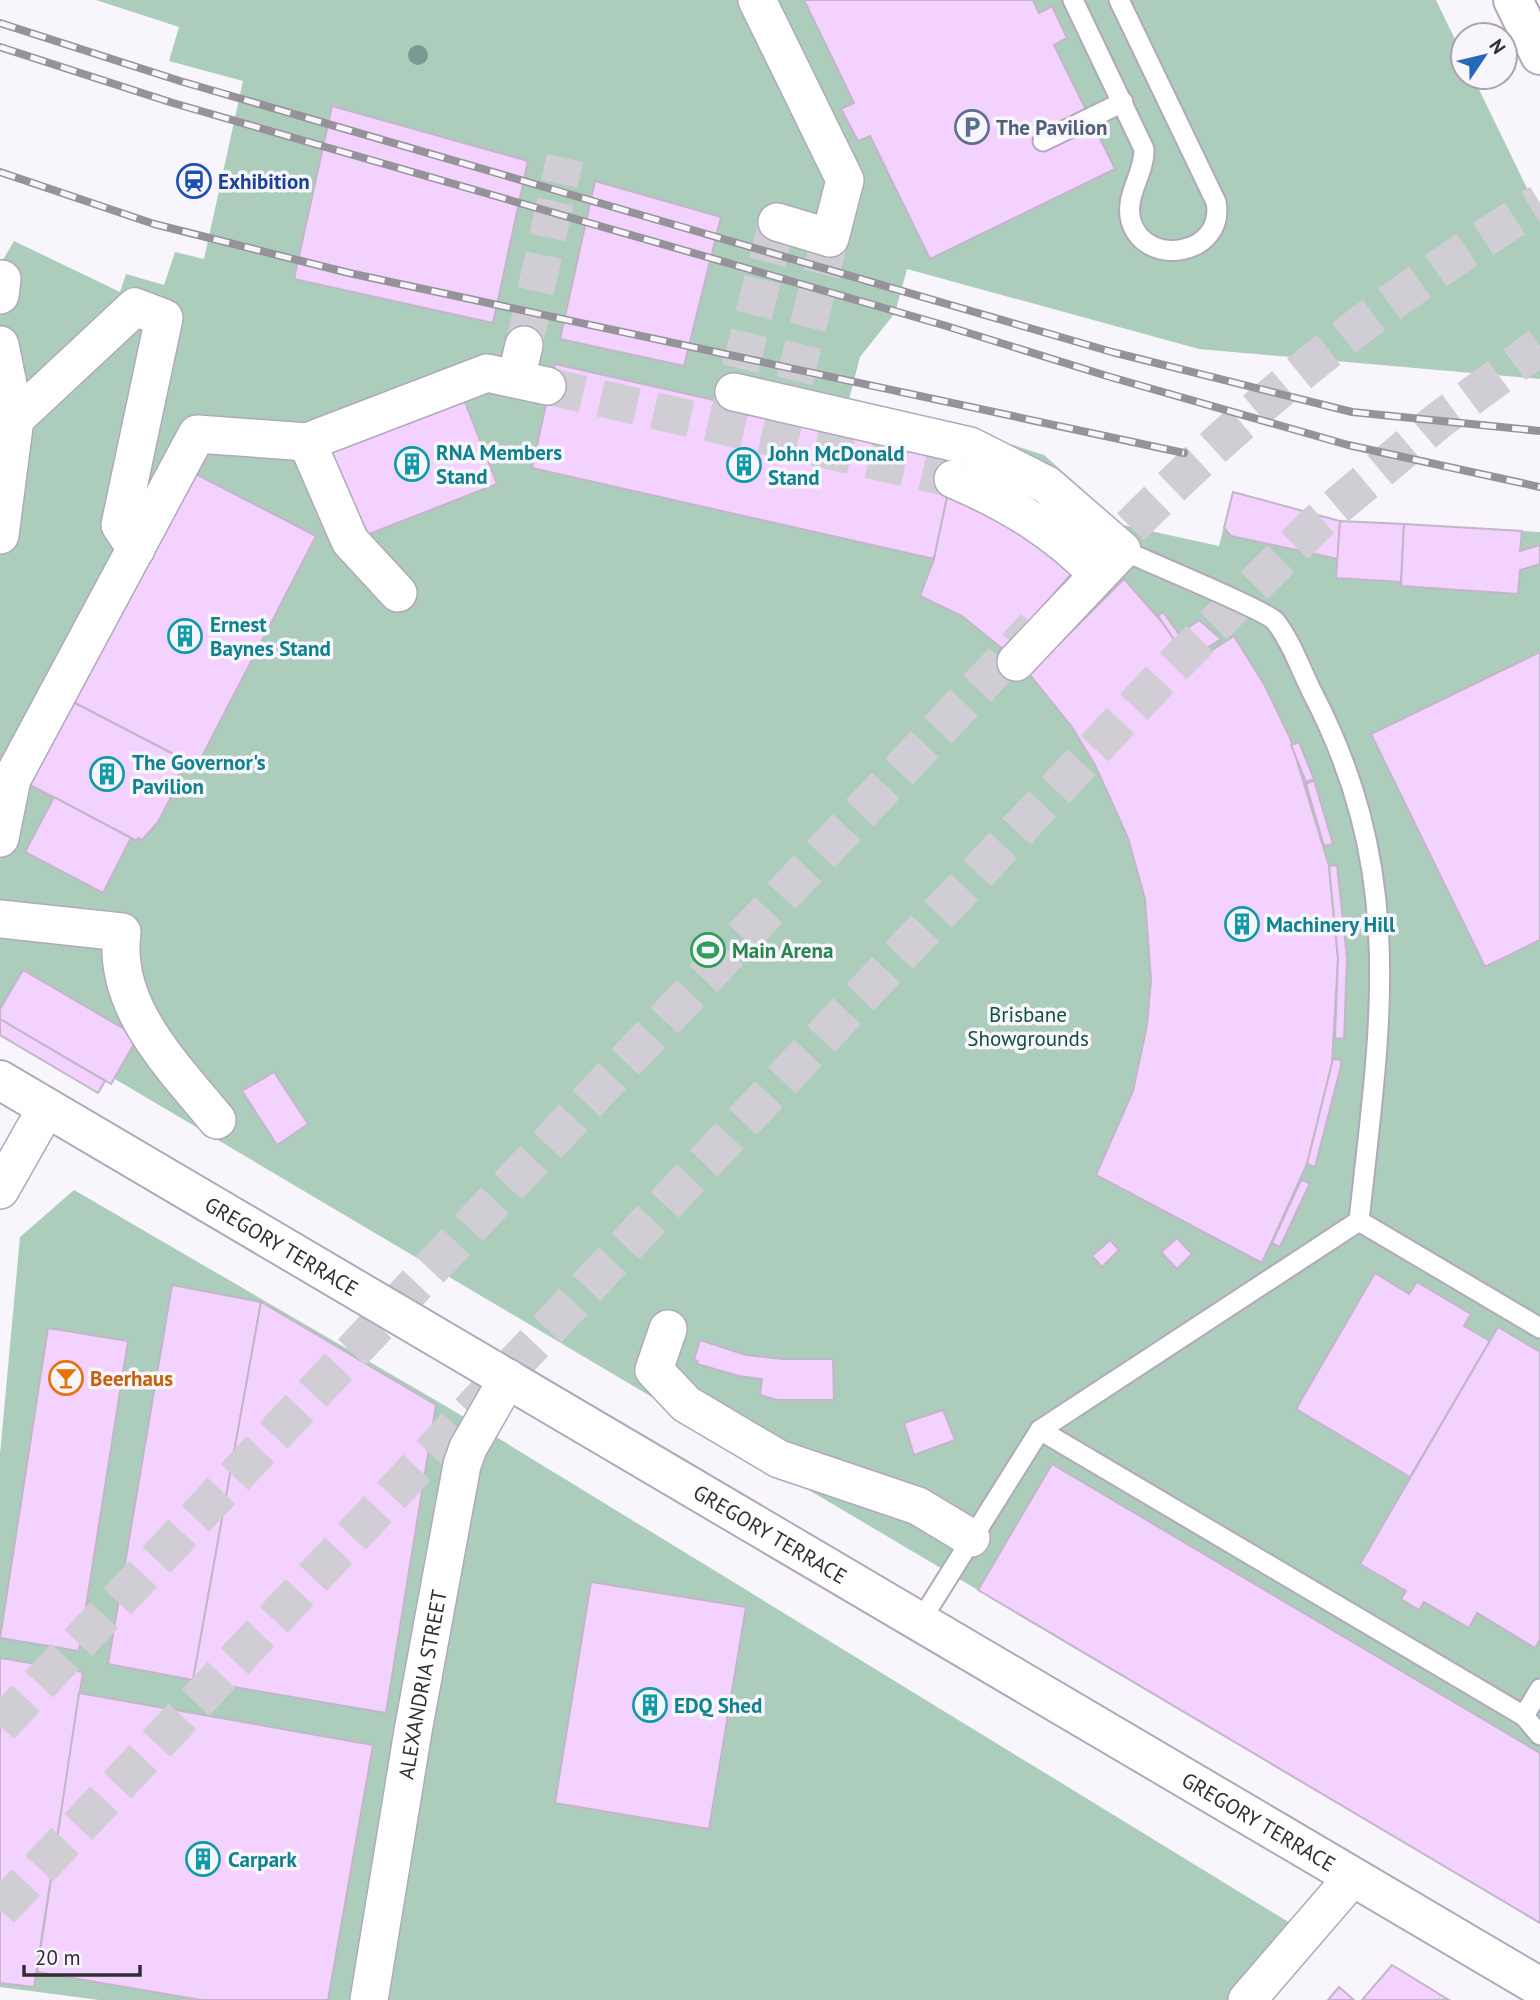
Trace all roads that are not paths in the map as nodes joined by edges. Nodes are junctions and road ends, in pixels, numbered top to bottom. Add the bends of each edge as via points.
1 (757, 0) edge
2 (1073, 0) edge
3 (1119, 0) edge
4 (1513, 0) edge
5 (1540, 55) edge
6 (1123, 102) junction
7 (1043, 141) dead end
8 (777, 222) dead end
9 (0, 345) edge
10 (529, 370) tunnel mouth
11 (734, 393) dead end
12 (15, 419) junction
13 (306, 442) junction
14 (953, 479) tunnel mouth
15 (0, 535) edge
16 (136, 549) junction
17 (1110, 563) junction
18 (398, 593) dead end
19 (1016, 662) tunnel mouth
20 (0, 838) edge
21 (0, 919) edge
22 (0, 1080) edge
23 (46, 1109) junction
24 (217, 1120) dead end
25 (0, 1190) edge
26 (1359, 1221) junction
27 (1540, 1328) edge
28 (668, 1329) dead end
29 (508, 1378) junction
30 (1040, 1430) junction
31 (971, 1538) junction
32 (921, 1620) junction
33 (1540, 1689) edge
34 (1524, 1716) junction
35 (1540, 1734) edge
36 (1353, 1877) junction
37 (1540, 1987) edge
38 (369, 2000) edge
39 (1247, 2000) edge

1 - 8 street via 845,180 830,238
2 - 6 lane
3 - 6 lane via 1216,202 1210,232 1191,248 1155,248 1134,228 1129,208 1144,163 1138,134
4 - 5 main road
6 - 7 lane
9 - 12 street
10 - 13 street via 487,373
11 - 17 street via 970,446 1047,485
12 - 15 street
12 - 16 street via 135,307 164,318 120,526
13 - 16 street via 197,434
13 - 18 street via 350,541
14 - 17 street
16 - 20 street via 12,779
17 - 19 street
17 - 26 lane via 1275,620 1347,769 1371,859 1382,957 1381,1013
21 - 24 street via 122,932 120,959 130,999 164,1056
22 - 23 main road, GREGORY TERRACE
23 - 25 street
23 - 29 main road, GREGORY TERRACE
26 - 27 lane
26 - 30 lane
28 - 31 street via 654,1370 686,1404 779,1459 918,1506
29 - 32 main road, GREGORY TERRACE
29 - 38 street, ALEXANDRIA STREET via 462,1465
30 - 31 lane
30 - 34 lane
31 - 32 lane
32 - 36 main road, GREGORY TERRACE
33 - 34 lane
34 - 35 lane
36 - 37 main road, GREGORY TERRACE
36 - 39 street

